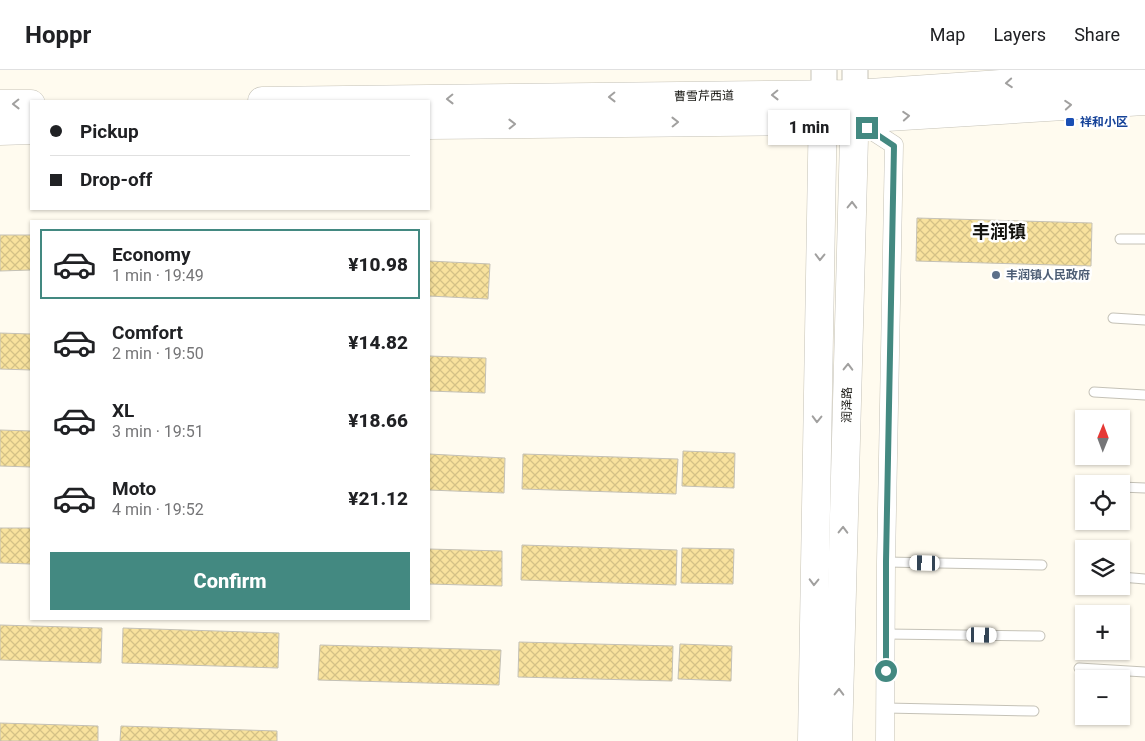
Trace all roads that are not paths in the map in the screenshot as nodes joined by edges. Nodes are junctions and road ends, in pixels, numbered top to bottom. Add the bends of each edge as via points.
1 (869, 70) edge
2 (1145, 74) edge
3 (855, 94) edge
4 (823, 95) edge
5 (356, 100) edge
6 (1145, 100) edge
7 (0, 104) edge
8 (30, 104) edge
9 (430, 125) edge
10 (0, 130) edge
11 (30, 130) edge
12 (1120, 239) dead end
13 (1145, 239) edge
14 (1113, 318) dead end
15 (1145, 320) edge
16 (1094, 392) dead end
17 (1145, 395) edge
18 (1130, 487) edge
19 (1145, 488) edge
20 (886, 562) junction
21 (1042, 565) dead end
22 (1130, 577) edge
23 (1145, 578) edge
24 (886, 634) junction
25 (1040, 636) dead end
26 (1079, 668) dead end
27 (1145, 672) edge
28 (886, 708) junction
29 (1034, 710) dead end
30 (812, 741) edge
31 (838, 741) edge
32 (885, 741) edge

1 - 3 street
2 -> 3 main road, 曹雪芹西道 via 960,82
3 - 4 main road, 曹雪芹西道
3 -> 6 main road, 曹雪芹西道
3 - 20 street via 894,146
31 -> 3 main road, 润泽路
4 -> 5 main road, 曹雪芹西道
9 -> 4 main road, 曹雪芹西道
4 -> 30 main road
8 -> 7 main road
10 - 11 main road
12 - 13 lane
14 - 15 lane
16 - 17 lane
18 - 19 lane
20 - 21 lane
20 - 24 street
22 - 23 lane
24 - 25 lane
24 - 28 street
26 - 27 lane
28 - 29 lane
28 - 32 street

